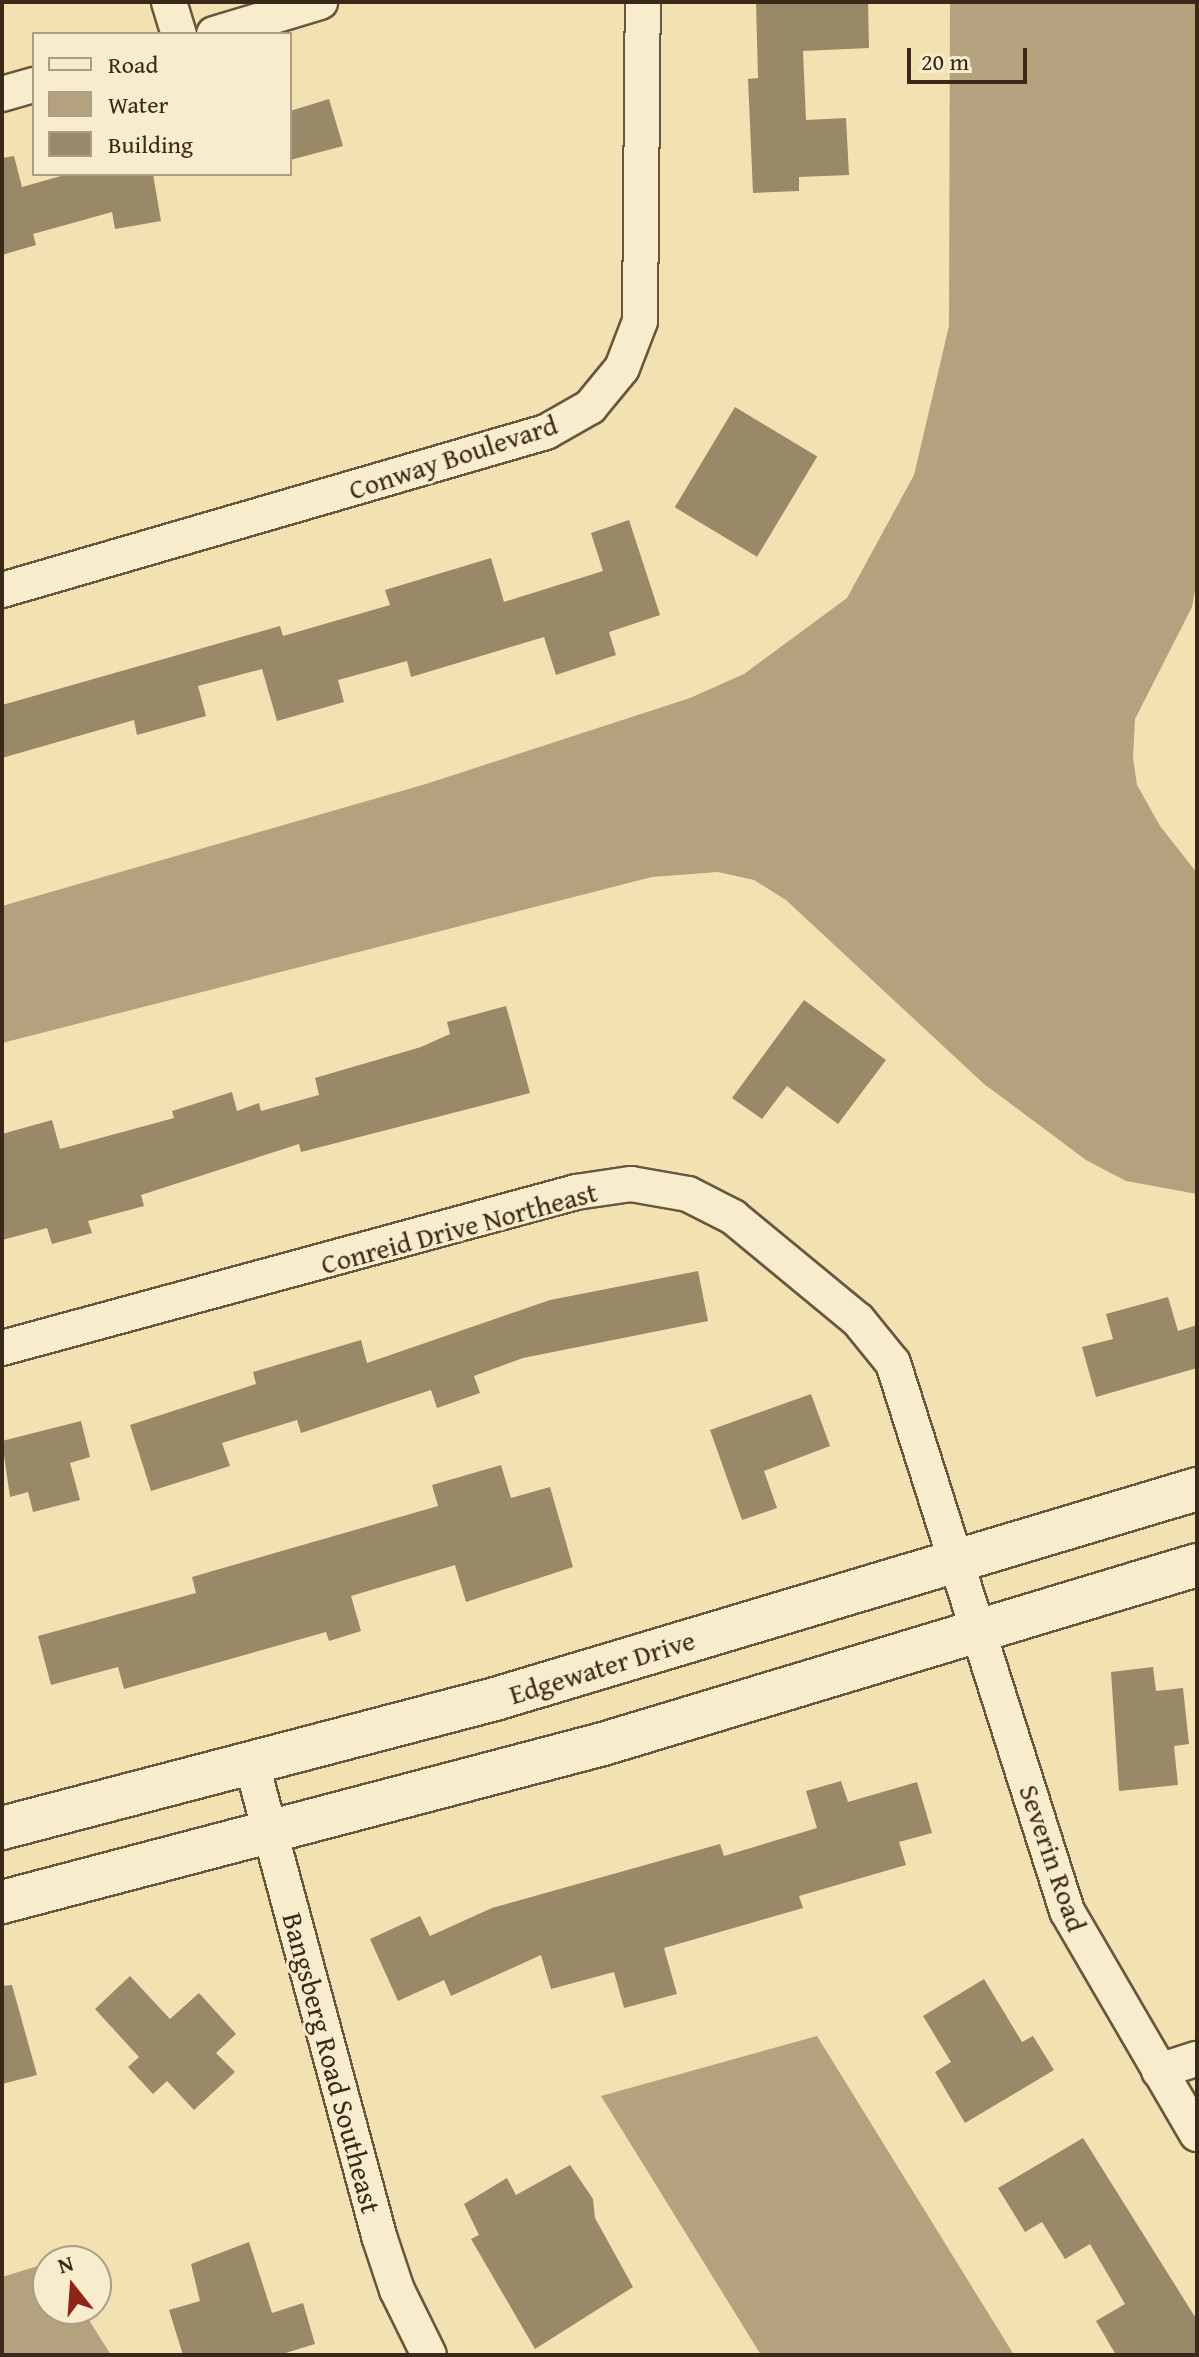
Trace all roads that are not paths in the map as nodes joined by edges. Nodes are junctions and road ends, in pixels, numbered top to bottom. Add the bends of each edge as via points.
1 (169, 2) edge
2 (320, 2) edge
3 (643, 2) edge
4 (178, 32) edge
5 (221, 32) edge
6 (32, 86) edge
7 (2, 94) edge
8 (2, 590) edge
9 (2, 1348) edge
10 (1197, 1489) edge
11 (959, 1561) junction
12 (1197, 1565) edge
13 (980, 1631) junction
14 (252, 1765) junction
15 (2, 1828) edge
16 (271, 1835) junction
17 (2, 1902) edge
18 (1197, 2059) edge
19 (1159, 2071) junction
20 (1197, 2134) edge
21 (429, 2355) edge

1 - 4 street
2 - 5 street
3 - 8 street, Conway Boulevard via 640,321 622,368 590,407 546,432
6 - 7 street
9 - 11 street, Conreid Drive Northeast via 576,1192 631,1184 688,1194 733,1217 858,1320 893,1363
10 - 11 street, Edgewater Drive
11 - 13 street, Severin Road
11 - 14 street, Edgewater Drive
12 - 13 street
13 - 16 street
13 - 19 street, Severin Road via 1067,1911
14 - 15 street, Edgewater Drive
14 - 16 street, Bangsberg Road Southeast
16 - 17 street
16 - 21 street, Bangsberg Road Southeast via 379,2236 397,2290
18 - 19 street
19 - 20 street, Severin Road

